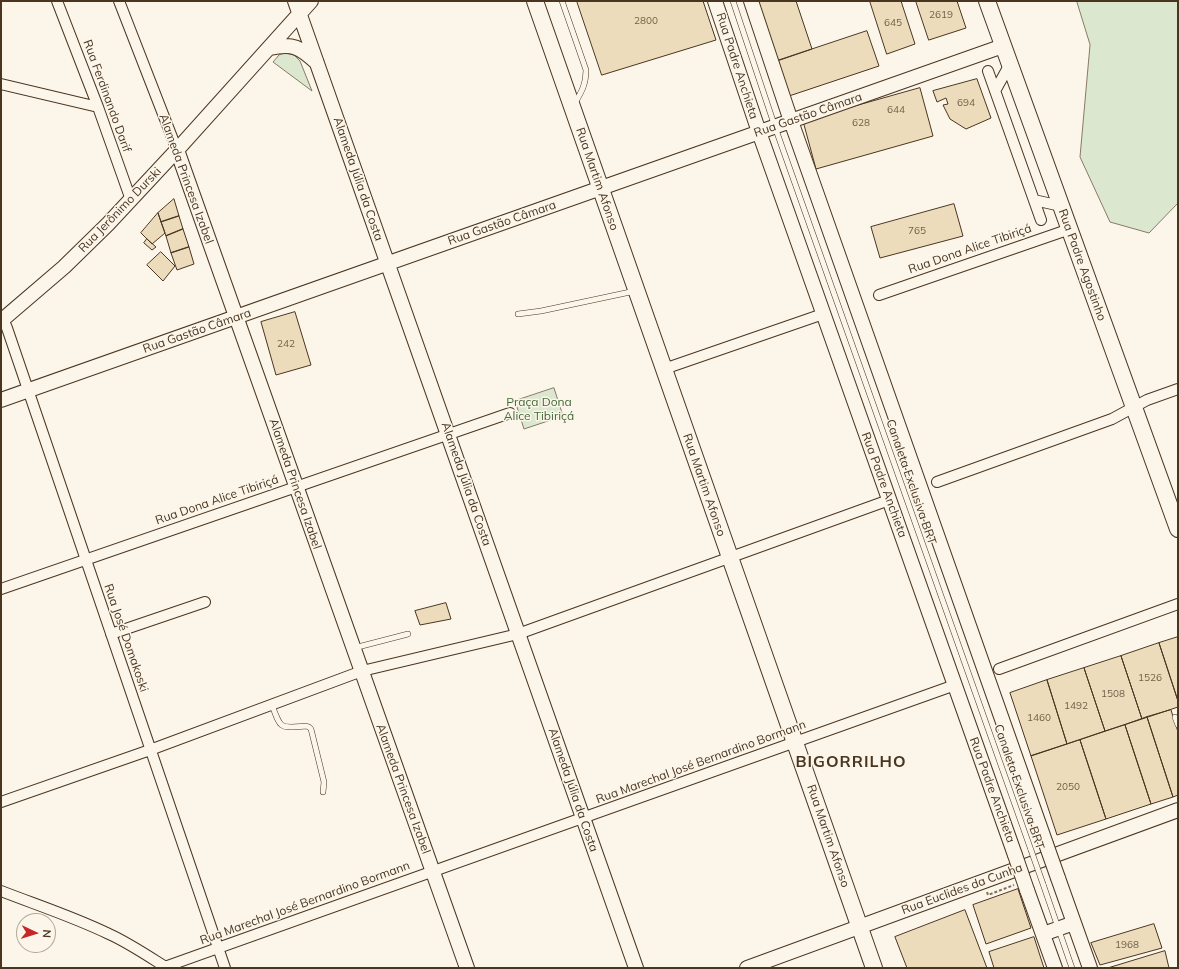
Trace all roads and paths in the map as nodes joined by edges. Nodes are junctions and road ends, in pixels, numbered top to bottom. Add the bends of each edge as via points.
1 (57, 1) edge
2 (119, 1) edge
3 (311, 1) edge
4 (535, 1) edge
5 (562, 1) edge
6 (715, 1) edge
7 (733, 1) edge
8 (751, 1) edge
9 (987, 1) edge
10 (297, 7) edge
11 (1003, 46) junction
12 (270, 48) junction
13 (317, 63) junction
14 (1010, 64) junction
15 (988, 71) dead end
16 (1, 84) edge
17 (995, 91) junction
18 (98, 107) junction
19 (572, 108) junction
20 (790, 121) junction
21 (775, 127) junction
22 (759, 132) junction
23 (177, 150) junction
24 (601, 188) junction
25 (131, 200) junction
26 (1034, 200) junction
27 (1061, 206) junction
28 (1041, 220) dead end
29 (1070, 229) junction
30 (388, 264) junction
31 (636, 291) junction
32 (879, 294) dead end
33 (518, 314) dead end
34 (823, 314) junction
35 (236, 317) junction
36 (2, 319) edge
37 (664, 369) junction
38 (1178, 389) edge
39 (28, 390) junction
40 (1, 400) edge
41 (1134, 407) junction
42 (510, 413) dead end
43 (448, 435) junction
44 (937, 482) dead end
45 (296, 487) junction
46 (889, 500) junction
47 (1178, 528) edge
48 (730, 557) junction
49 (86, 560) junction
50 (1, 589) edge
51 (205, 602) dead end
52 (1178, 604) edge
53 (111, 634) junction
54 (408, 634) dead end
55 (518, 634) junction
56 (353, 648) junction
57 (999, 669) dead end
58 (362, 671) junction
59 (955, 685) junction
60 (272, 705) junction
61 (1175, 717) dead end
62 (1178, 725) edge
63 (795, 742) junction
64 (150, 750) junction
65 (323, 792) dead end
66 (1, 802) edge
67 (1178, 810) edge
68 (583, 818) junction
69 (433, 872) junction
70 (1, 891) edge
71 (1074, 923) junction
72 (860, 927) junction
73 (1058, 928) junction
74 (1043, 934) junction
75 (218, 948) junction
76 (465, 967) edge
77 (165, 968) edge
78 (225, 968) edge
79 (636, 968) edge
80 (747, 968) edge
81 (874, 968) edge
82 (1055, 968) edge
83 (1072, 968) edge
84 (1090, 968) edge

1 - 18 street, Rua Ferdinando Darif
2 - 23 street, Alameda Princesa Izabel
3 - 10 street, Rua Jerônimo Durski
4 - 19 main road, Rua Martim Afonso
5 - 19 lane via 586,70 584,88
6 - 22 street, Rua Padre Anchieta
7 - 21 lane, Canaleta Exclusiva BRT
8 - 20 street
9 - 11 main road, Rua Padre Agostinho
10 - 12 street, Rua Jerônimo Durski
10 - 13 street, Alameda Júlia da Costa
11 - 14 main road, Rua Padre Agostinho
11 - 20 street, Rua Gastão Câmara
12 - 13 street via 294,46 307,53
12 - 23 street, Rua Jerônimo Durski
13 - 30 street, Alameda Júlia da Costa
14 - 17 street
14 - 27 main road, Rua Padre Agostinho
15 - 17 street
16 - 18 street
17 - 26 street
18 - 25 street, Rua Ferdinando Darif
19 - 24 main road, Rua Martim Afonso
20 - 21 street, Rua Gastão Câmara
20 - 71 street, bridge
21 - 22 street, Rua Gastão Câmara
21 - 73 lane, Canaleta Exclusiva BRT, bridge
22 - 24 street, Rua Gastão Câmara
22 - 34 street, Rua Padre Anchieta
23 - 25 street, Rua Jerônimo Durski
23 - 35 street, Alameda Princesa Izabel
24 - 30 street, Rua Gastão Câmara
24 - 31 main road, Rua Martim Afonso
25 - 36 street, Rua Jerônimo Durski via 78,254
26 - 27 street
26 - 28 street
27 - 29 main road, Rua Padre Agostinho
29 - 32 street, Rua Dona Alice Tibiriçá
29 - 41 main road, Rua Padre Agostinho
30 - 35 street, Rua Gastão Câmara
30 - 43 street, Alameda Júlia da Costa
31 - 33 lane
31 - 37 main road, Rua Martim Afonso
34 - 37 street
34 - 46 street, Rua Padre Anchieta
35 - 39 street, Rua Gastão Câmara
35 - 45 street, Alameda Princesa Izabel
36 - 39 street, Rua José Domakoski
37 - 48 main road, Rua Martim Afonso
38 - 41 street
39 - 40 street, Rua Gastão Câmara
39 - 49 street, Rua José Domakoski
41 - 44 street via 1112,419
41 - 47 main road, Rua Padre Agostinho
42 - 43 street, Rua Dona Alice Tibiriçá
43 - 45 street, Rua Dona Alice Tibiriçá
43 - 55 street, Alameda Júlia da Costa
45 - 49 street, Rua Dona Alice Tibiriçá
45 - 56 street, Alameda Princesa Izabel
46 - 48 street
46 - 59 street, Rua Padre Anchieta
48 - 55 street
48 - 63 main road, Rua Martim Afonso
49 - 50 street, Rua Dona Alice Tibiriçá
49 - 53 street, Rua José Domakoski
51 - 53 street
52 - 57 street
53 - 64 street, Rua José Domakoski
54 - 56 lane
55 - 58 street
55 - 68 street, Alameda Júlia da Costa
56 - 58 street, Alameda Princesa Izabel
58 - 60 street
58 - 69 street, Alameda Princesa Izabel
59 - 63 street, Rua Marechal José Bernardino Bormann
59 - 74 street, Rua Padre Anchieta, bridge
60 - 64 street
60 - 65 lane via 283,727 306,726 311,729 324,782
61 - 62 lane
63 - 68 street, Rua Marechal José Bernardino Bormann
63 - 72 main road, Rua Martim Afonso
64 - 66 street
64 - 75 street, Rua José Domakoski
67 - 72 street, Rua Euclides da Cunha
68 - 69 street, Rua Marechal José Bernardino Bormann
68 - 79 street, Alameda Júlia da Costa
69 - 75 street, Rua Marechal José Bernardino Bormann
69 - 76 street, Alameda Princesa Izabel
70 - 77 street via 82,921 134,947
71 - 73 street
71 - 84 street
72 - 80 street, Rua Euclides da Cunha
72 - 81 main road, Rua Martim Afonso
73 - 74 street
73 - 83 lane, Canaleta Exclusiva BRT
74 - 82 street, Rua Padre Anchieta
75 - 77 street, Rua Marechal José Bernardino Bormann
75 - 78 street, Rua José Domakoski

